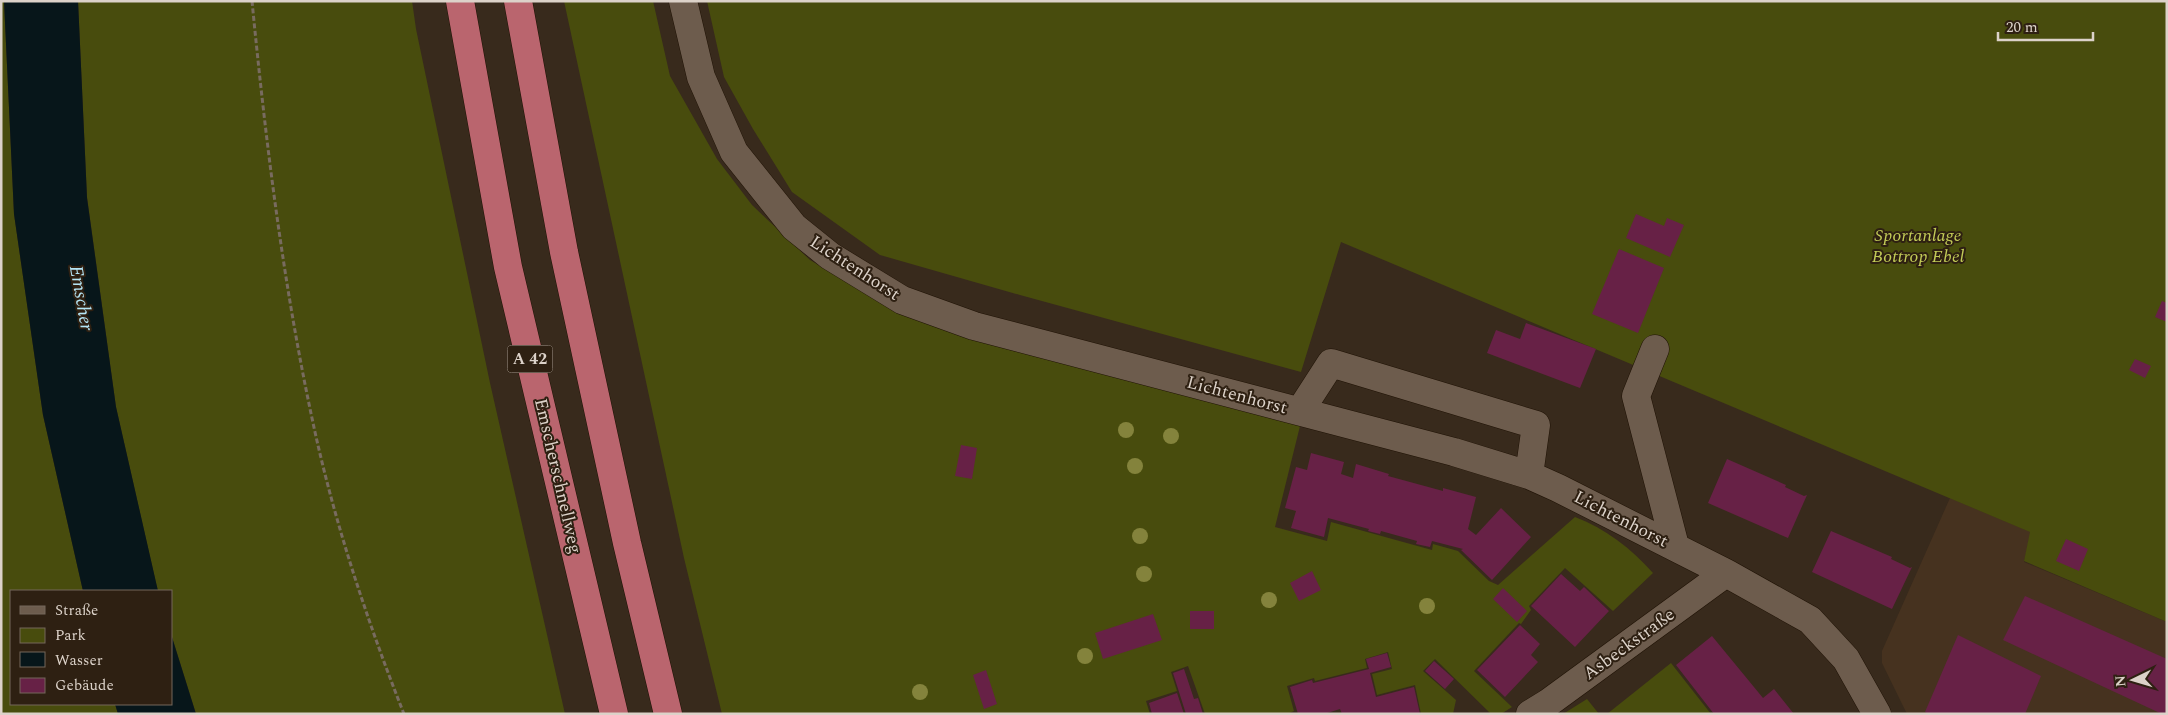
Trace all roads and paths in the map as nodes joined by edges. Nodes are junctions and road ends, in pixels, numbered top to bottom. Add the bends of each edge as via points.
1 (252, 1) edge
2 (460, 1) edge
3 (518, 1) edge
4 (683, 1) edge
5 (1655, 349) dead end
6 (1300, 412) junction
7 (1529, 475) junction
8 (1675, 546) junction
9 (1726, 573) junction
10 (404, 714) edge
11 (614, 714) edge
12 (668, 714) edge
13 (1530, 714) edge
14 (1876, 714) edge

1 - 10 path via 289,292 315,433 349,558
2 - 11 highway, Emscherschnellweg / A 42 via 508,267
3 - 12 highway via 564,252
4 - 6 street, Lichtenhorst via 701,77 734,152 794,227 830,256 902,300 974,326
5 - 8 street via 1636,396
6 - 7 street, Lichtenhorst
6 - 7 street via 1331,363 1536,425
7 - 8 street, Lichtenhorst
8 - 9 street, Lichtenhorst
9 - 13 street, Asbeckstraße
9 - 14 street, Lichtenhorst via 1810,620 1846,659

